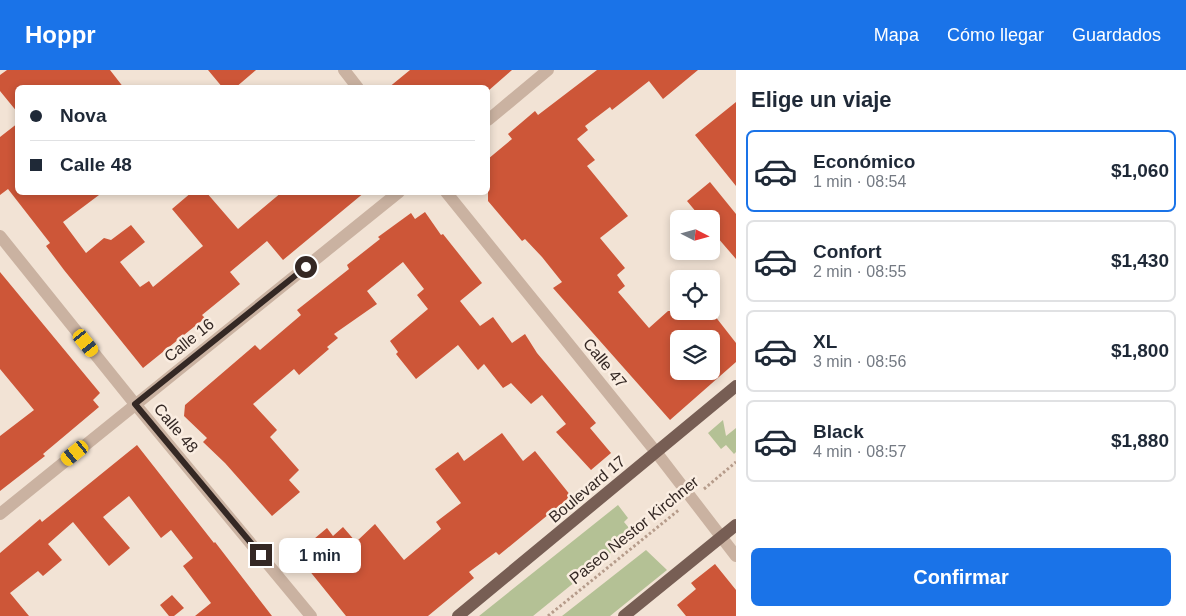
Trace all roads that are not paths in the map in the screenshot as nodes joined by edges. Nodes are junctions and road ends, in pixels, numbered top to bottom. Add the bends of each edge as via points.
1 (344, 70) edge
2 (548, 70) edge
3 (356, 85) edge
4 (490, 118) edge
5 (395, 195) edge
6 (448, 195) edge
7 (0, 236) edge
8 (736, 386) edge
9 (135, 404) junction
10 (656, 452) junction
11 (0, 514) edge
12 (736, 525) edge
13 (721, 538) junction
14 (736, 556) edge
15 (311, 616) edge
16 (458, 616) edge
17 (624, 616) edge

1 - 3 street
2 - 4 street
5 - 9 street, Calle 16
6 - 10 street, Calle 47
7 - 9 street, Calle 48
8 - 10 main road, Boulevard 17
9 - 11 street, Calle 16
9 - 15 street, Calle 48
10 - 13 street, Calle 47
10 - 16 main road, Boulevard 17
12 - 13 main road
13 - 14 street, Calle 47
13 - 17 main road

